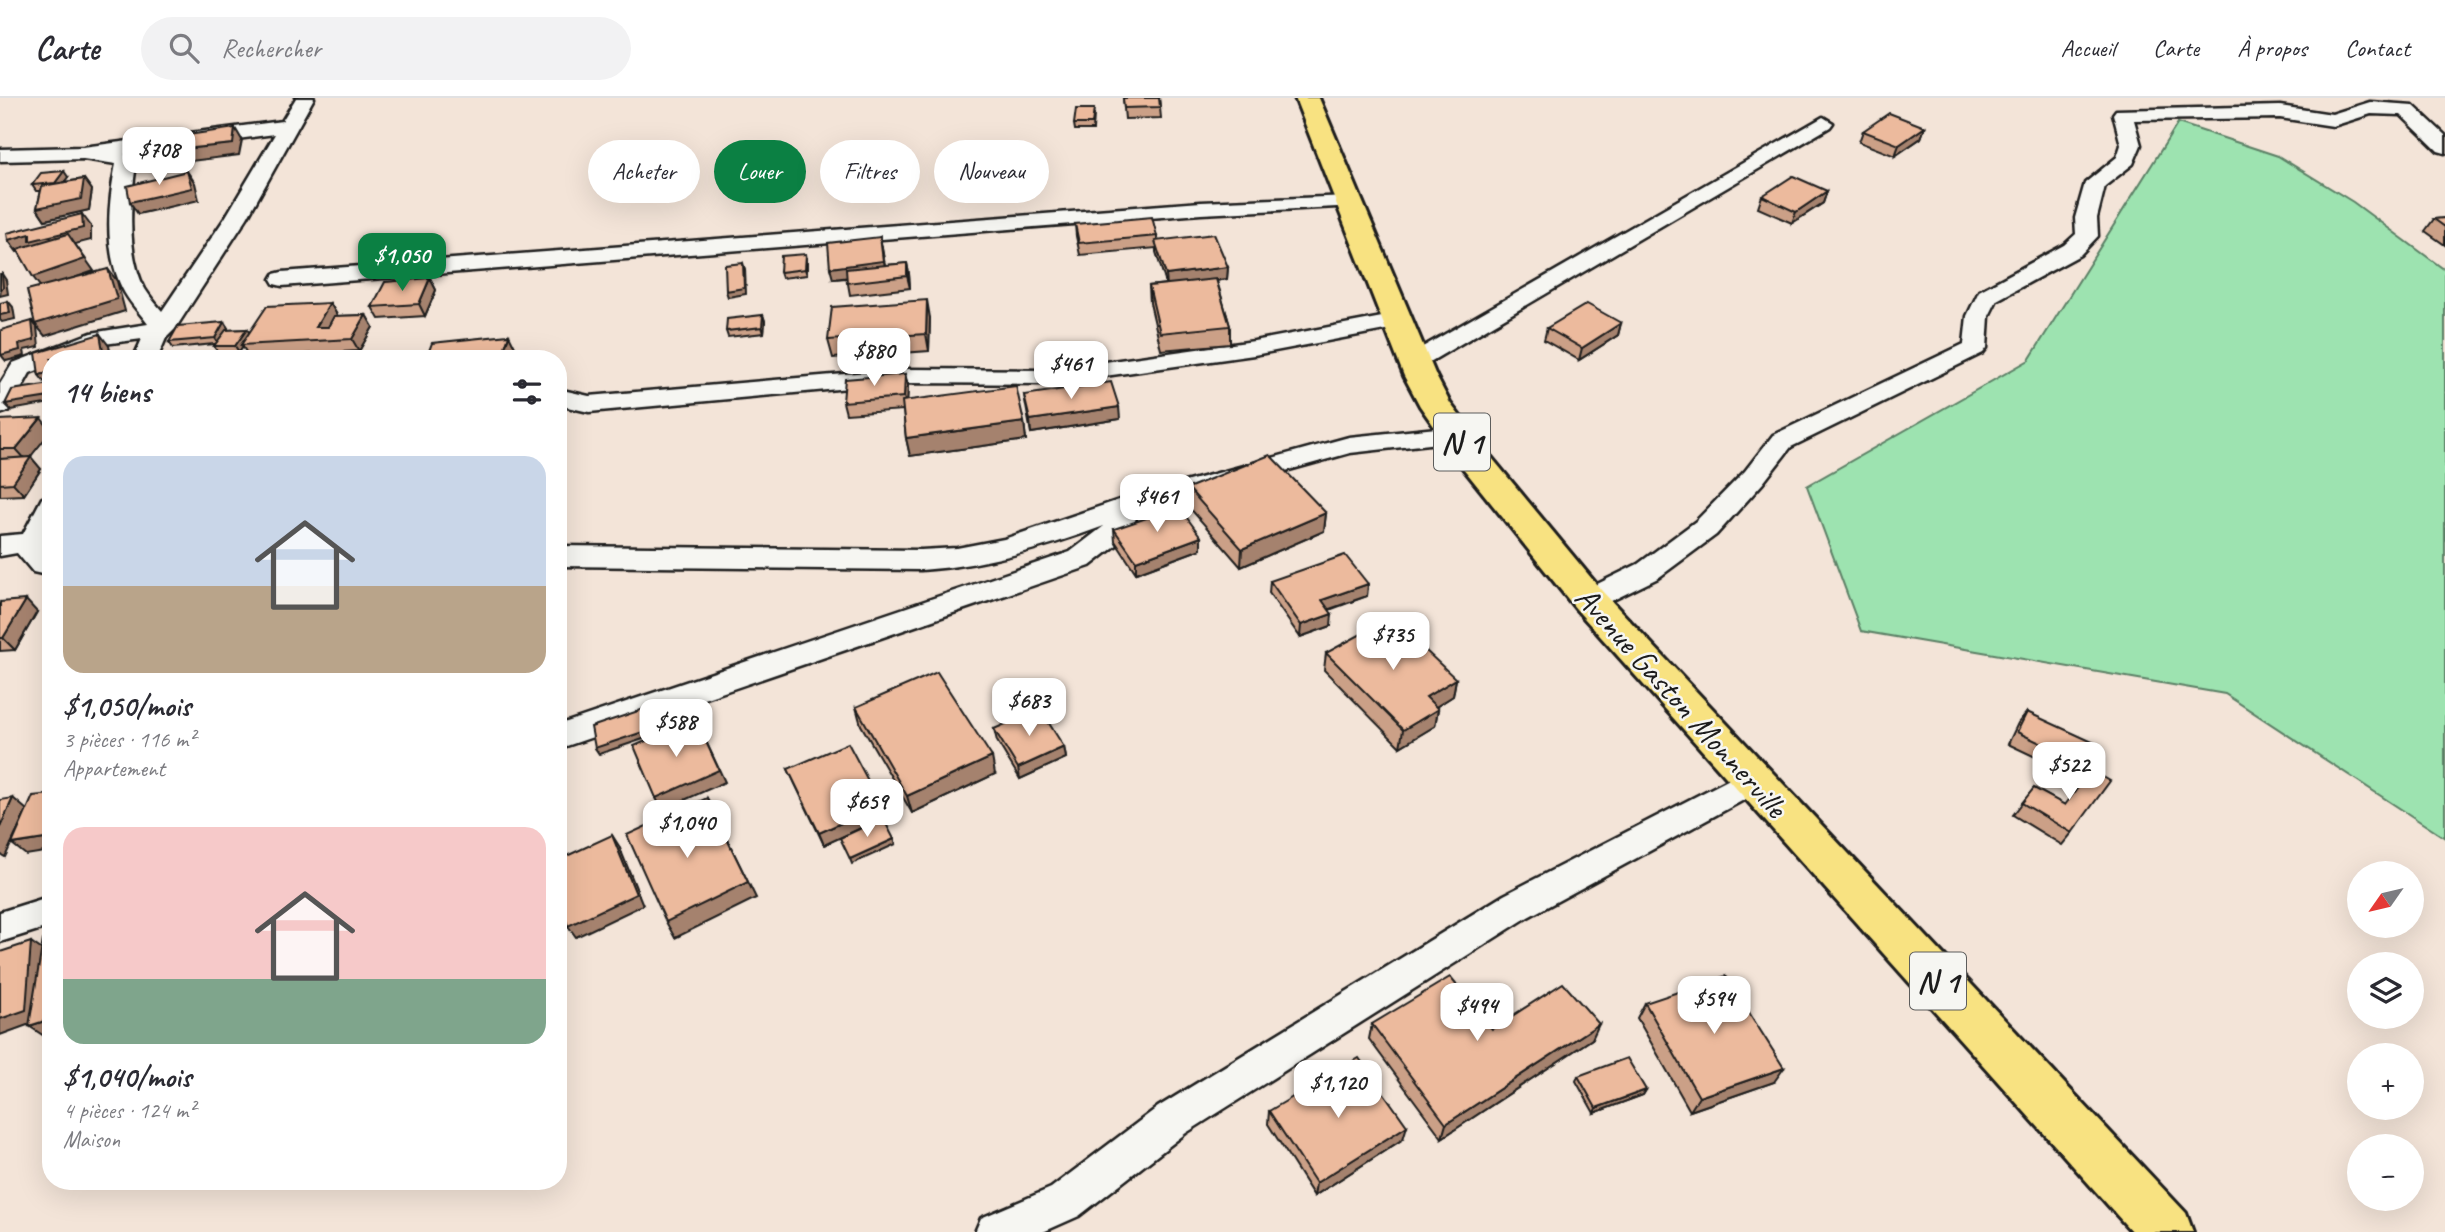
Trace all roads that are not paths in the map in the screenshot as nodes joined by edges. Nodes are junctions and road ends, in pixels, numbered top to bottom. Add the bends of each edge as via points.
1 (305, 98) edge
2 (1307, 98) edge
3 (1823, 123) dead end
4 (288, 126) junction
5 (2445, 147) edge
6 (83, 153) junction
7 (0, 155) edge
8 (1350, 202) junction
9 (282, 279) dead end
10 (1398, 321) junction
11 (163, 328) junction
12 (65, 350) edge
13 (149, 350) edge
14 (42, 358) edge
15 (1415, 361) junction
16 (11, 369) edge
17 (567, 399) edge
18 (0, 406) edge
19 (1457, 434) junction
20 (1128, 506) junction
21 (42, 522) edge
22 (32, 542) junction
23 (0, 546) edge
24 (567, 556) edge
25 (42, 564) edge
26 (1590, 600) junction
27 (567, 734) edge
28 (1754, 780) junction
29 (42, 914) edge
30 (0, 928) edge
31 (995, 1232) edge
32 (2167, 1232) edge

1 - 4 street
2 - 8 main road, Avenue Gaston Monnerville / N 1
3 - 15 street
4 - 6 street
4 - 11 street via 236,218
5 - 26 street via 2406,109 2370,108 2333,120 2280,112 2123,114 2131,145 2126,160 2095,183 2087,236 2072,250 1987,296 1978,316 1975,348 1782,441 1706,528 1648,571
6 - 7 street
6 - 11 street via 127,160 120,194 121,242 133,288
8 - 9 street via 1201,208
8 - 10 main road, Avenue Gaston Monnerville / N 1
10 - 15 main road, Avenue Gaston Monnerville / N 1
10 - 17 street via 1254,348 1048,377 902,376 589,404
11 - 12 street via 99,338
11 - 13 street
14 - 16 street
15 - 19 main road, Avenue Gaston Monnerville / N 1 via 1436,405
16 - 18 street
19 - 20 street via 1349,445
19 - 26 main road, Avenue Gaston Monnerville / N 1
20 - 24 street via 1006,548 957,558
20 - 27 street via 1117,530 1080,559
21 - 22 street
22 - 23 street
22 - 25 street via 30,552
26 - 28 main road, Avenue Gaston Monnerville / N 1
28 - 31 street via 1516,906 1172,1120 1065,1202
28 - 32 main road, Avenue Gaston Monnerville / N 1
29 - 30 street

